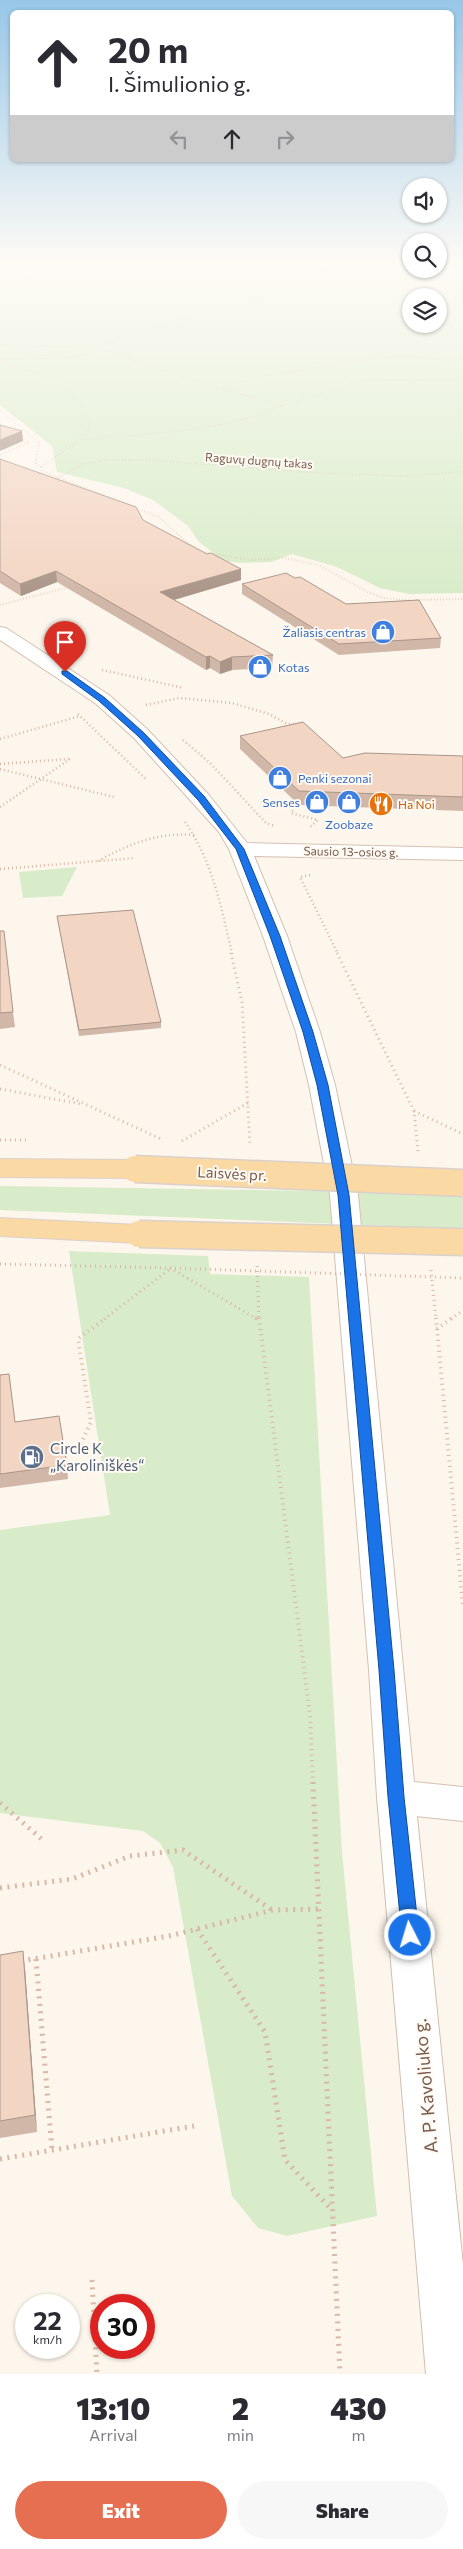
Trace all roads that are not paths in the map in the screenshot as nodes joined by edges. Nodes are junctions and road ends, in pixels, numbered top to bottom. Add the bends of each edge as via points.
1 (0, 632) edge
2 (240, 849) junction
3 (463, 854) edge
4 (0, 1168) edge
5 (463, 1183) edge
6 (0, 1228) edge
7 (463, 1242) edge
8 (396, 1797) junction
9 (463, 1804) edge
10 (450, 2374) edge

1 - 2 street, A. P. Kavoliuko g. via 94,694 141,734 201,798
2 - 3 street, Sausio 13-osios g.
2 - 8 street, A. P. Kavoliuko g. via 275,936 308,1032 344,1195
4 - 5 main road, Laisvės pr., bridge via 135,1169
6 - 7 main road, bridge
8 - 9 street
8 - 10 street, A. P. Kavoliuko g.

